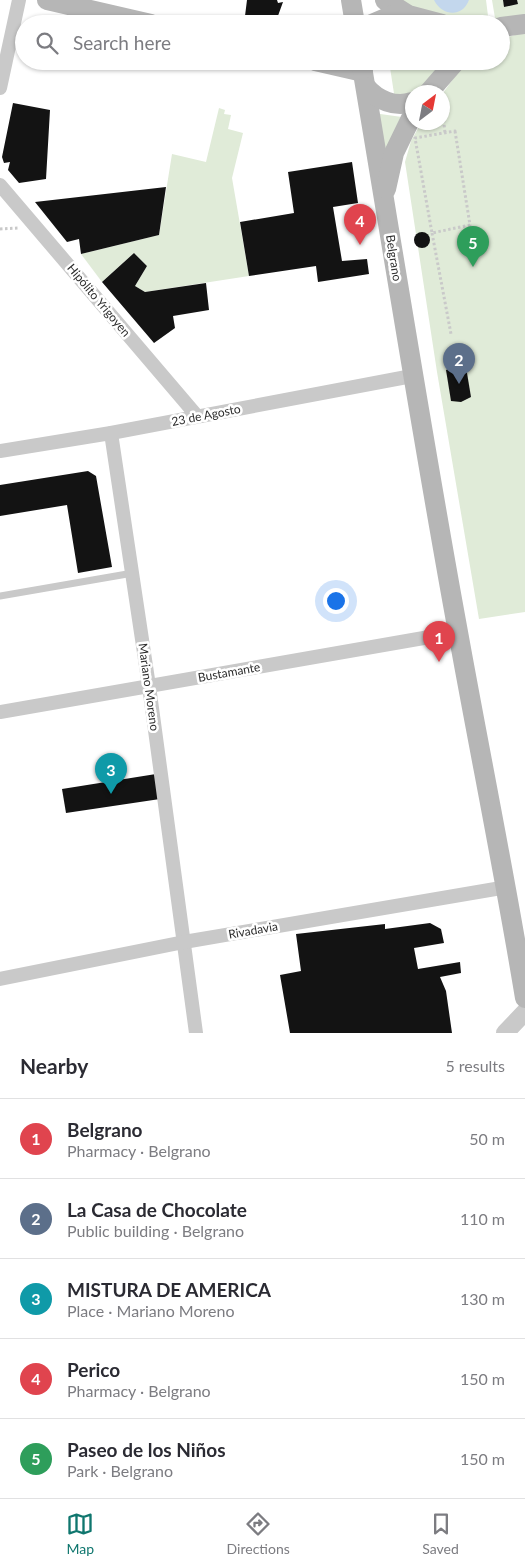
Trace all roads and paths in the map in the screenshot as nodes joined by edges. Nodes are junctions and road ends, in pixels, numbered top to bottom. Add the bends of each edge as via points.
1 (20, 0) edge
2 (47, 0) edge
3 (351, 0) edge
4 (385, 0) edge
5 (17, 15) edge
6 (112, 15) edge
7 (354, 15) edge
8 (413, 15) edge
9 (15, 22) edge
10 (525, 24) edge
11 (510, 26) edge
12 (348, 70) edge
13 (363, 74) edge
14 (0, 88) edge
15 (405, 104) edge
16 (405, 130) edge
17 (445, 130) edge
18 (445, 133) junction
19 (0, 185) edge
20 (384, 198) junction
21 (24, 227) dead end
22 (0, 229) edge
23 (432, 233) junction
24 (451, 334) dead end
25 (412, 376) junction
26 (197, 416) junction
27 (110, 434) junction
28 (0, 450) edge
29 (133, 573) junction
30 (0, 596) edge
31 (458, 632) junction
32 (149, 686) junction
33 (0, 712) edge
34 (507, 887) junction
35 (184, 942) junction
36 (0, 979) edge
37 (525, 998) edge
38 (525, 1012) edge
39 (196, 1033) edge
40 (505, 1033) edge

1 - 5 street
2 - 6 main road
3 - 7 main road
4 - 8 main road
9 - 14 street
10 - 11 main road
12 - 13 main road
13 - 15 main road via 377,98
13 - 20 main road, Belgrano
16 - 20 main road, Belgrano via 394,153
17 - 18 path
18 - 23 path via 415,138
18 - 23 path via 455,131 470,225
19 - 26 street, Hipólito Yrigoyen
20 - 25 main road, Belgrano
21 - 22 path
23 - 24 path
25 - 26 street, 23 de Agosto
25 - 31 main road, Belgrano
26 - 27 street, 23 de Agosto
27 - 28 street, 23 de Agosto
27 - 29 street, Mariano Moreno
29 - 30 lane
29 - 32 street, Mariano Moreno
31 - 32 street, Bustamante
31 - 34 main road, Belgrano
32 - 33 street, Bustamante
32 - 35 street, Mariano Moreno
34 - 35 street, Rivadavia
34 - 37 main road, Belgrano
35 - 36 street, Rivadavia
35 - 39 street, Mariano Moreno
38 - 40 street

